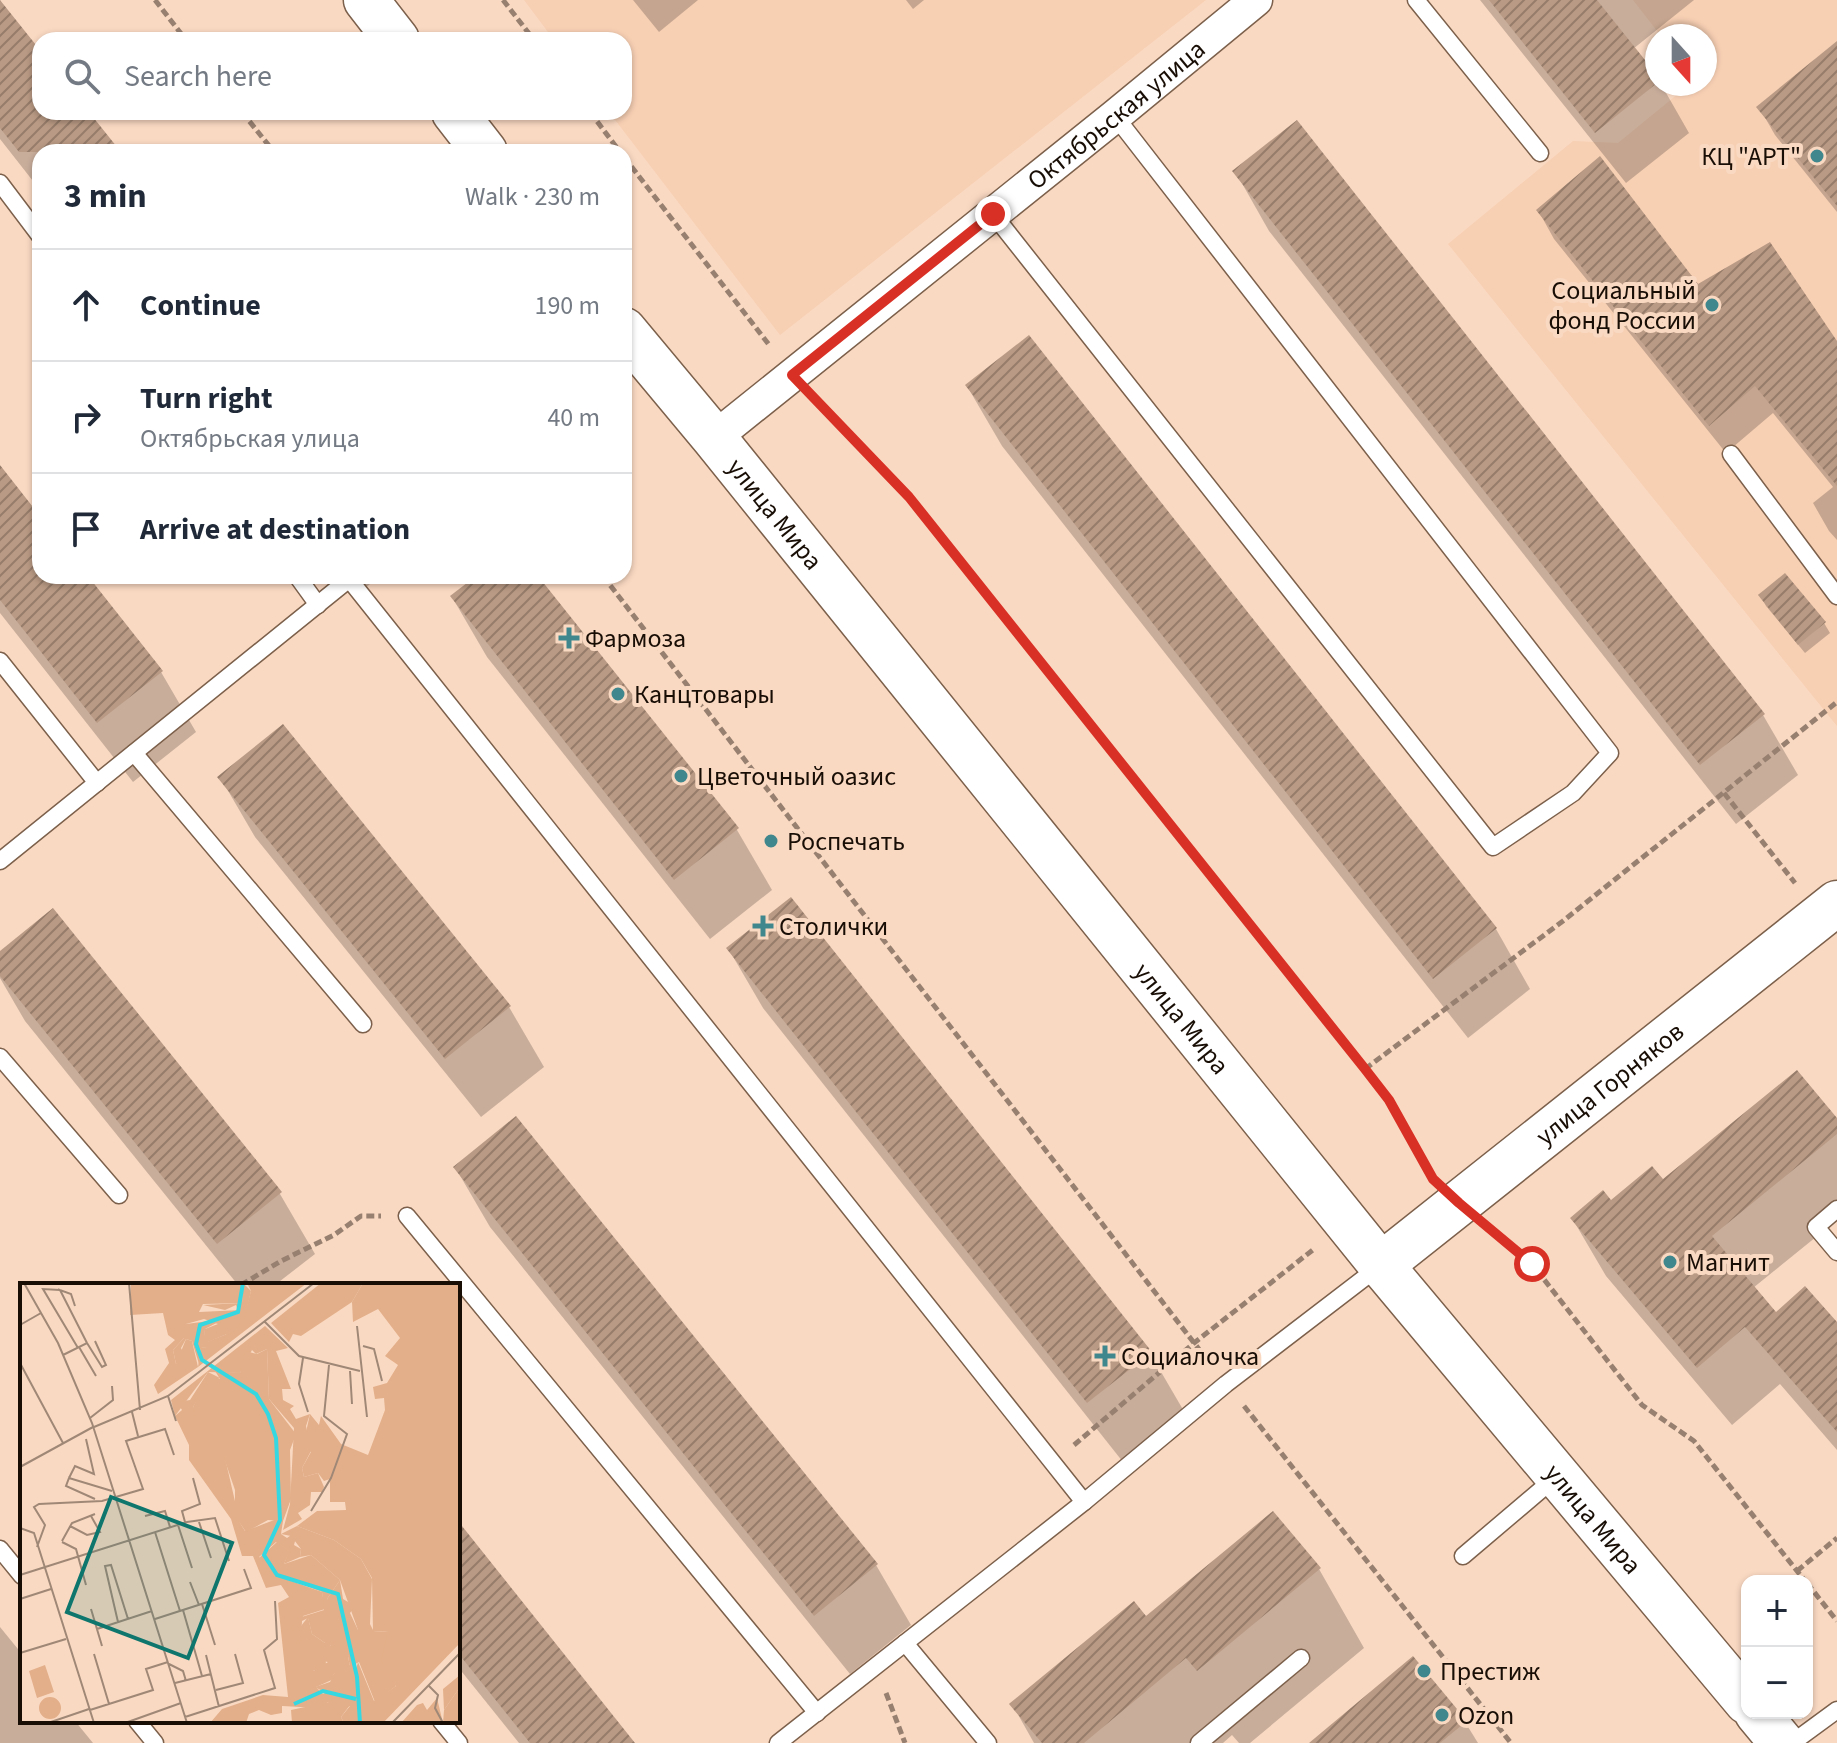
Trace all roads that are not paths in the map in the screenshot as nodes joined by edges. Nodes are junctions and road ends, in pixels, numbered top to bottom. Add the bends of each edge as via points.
1 (366, 0) edge
2 (1256, 0) edge
3 (1416, 0) edge
4 (391, 32) edge
5 (1115, 116) junction
6 (460, 120) edge
7 (479, 144) edge
8 (1540, 153) dead end
9 (0, 183) edge
10 (993, 214) junction
11 (32, 225) edge
12 (632, 350) edge
13 (714, 438) junction
14 (1731, 454) dead end
15 (303, 584) edge
16 (344, 584) edge
17 (356, 584) edge
18 (1837, 596) edge
19 (318, 605) junction
20 (0, 661) edge
21 (134, 753) junction
22 (97, 783) junction
23 (0, 861) edge
24 (1818, 895) edge
25 (363, 1024) dead end
26 (0, 1057) edge
27 (119, 1195) dead end
28 (1837, 1209) edge
29 (407, 1216) road end
30 (1837, 1252) edge
31 (1381, 1265) junction
32 (1558, 1475) junction
33 (1084, 1502) junction
34 (0, 1549) edge
35 (1463, 1556) dead end
36 (20, 1574) edge
37 (905, 1643) junction
38 (1301, 1658) dead end
39 (1741, 1695) edge
40 (1837, 1710) edge
41 (817, 1713) junction
42 (1762, 1719) edge
43 (139, 1723) edge
44 (443, 1723) edge
45 (155, 1743) edge
46 (459, 1743) edge
47 (778, 1743) edge
48 (988, 1743) edge
49 (1199, 1743) edge
50 (1782, 1743) edge
51 (1792, 1743) edge

1 - 4 main road
2 - 5 street, Октябрьская улица
3 - 8 lane
5 - 10 street, Октябрьская улица
5 - 10 lane via 1610,753 1573,793 1493,847
6 - 7 main road
9 - 11 lane
10 - 13 street, Октябрьская улица
12 - 13 main road, улица Мира
13 - 31 main road, улица Мира
14 - 18 lane
15 - 19 lane
16 - 19 lane
17 - 33 lane
19 - 21 lane
20 - 22 lane
21 - 22 lane
21 - 25 lane
22 - 23 lane
24 - 31 main road, улица Горняков
26 - 27 lane
28 - 30 lane via 1816,1227
29 - 41 lane
31 - 32 main road, улица Мира
31 - 33 lane
32 - 35 lane
32 - 39 main road, улица Мира
33 - 37 lane
34 - 36 lane
37 - 41 lane
37 - 48 lane
38 - 49 lane
40 - 51 lane
41 - 47 lane
42 - 50 main road
43 - 45 lane
44 - 46 lane

